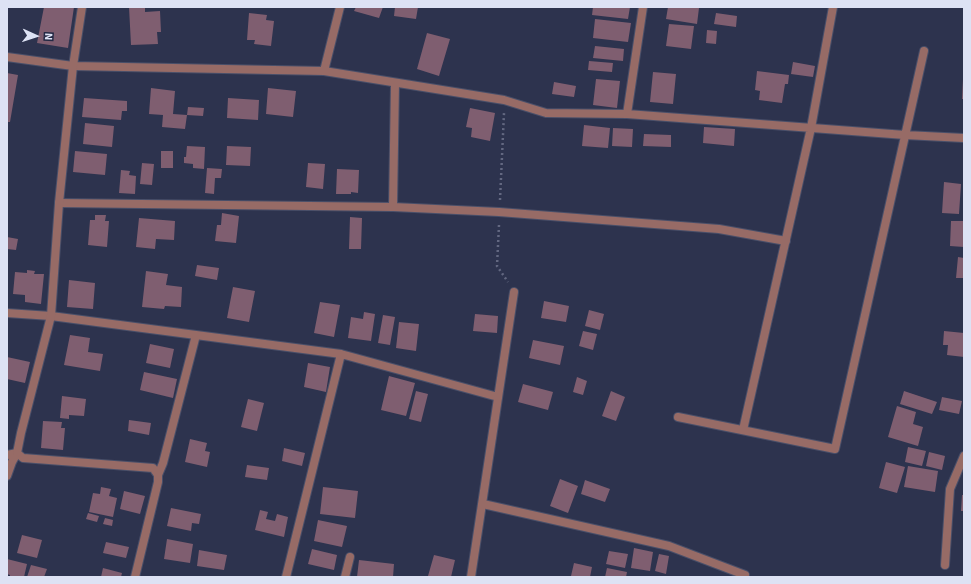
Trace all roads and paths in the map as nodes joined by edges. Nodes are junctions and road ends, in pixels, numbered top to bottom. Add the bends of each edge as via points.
1 (82, 7) edge
2 (340, 7) edge
3 (643, 7) edge
4 (833, 7) edge
5 (924, 51) dead end
6 (7, 57) edge
7 (73, 66) junction
8 (324, 71) junction
9 (395, 83) junction
10 (627, 114) junction
11 (811, 128) junction
12 (905, 135) junction
13 (964, 138) edge
14 (59, 203) junction
15 (393, 207) junction
16 (786, 241) junction
17 (514, 292) dead end
18 (7, 313) edge
19 (51, 316) junction
20 (196, 335) junction
21 (341, 354) junction
22 (498, 397) junction
23 (678, 417) dead end
24 (744, 430) junction
25 (17, 453) junction
26 (7, 455) edge
27 (964, 456) edge
28 (158, 475) junction
29 (7, 476) edge
30 (483, 504) junction
31 (350, 557) dead end
32 (945, 565) dead end
33 (746, 575) dead end
34 (135, 577) edge
35 (286, 577) edge
36 (345, 577) edge
37 (471, 577) edge

1 - 7 street
2 - 8 street
3 - 10 street
4 - 11 street
5 - 12 street
6 - 7 street
7 - 8 street
7 - 14 street
8 - 9 street
9 - 10 street via 504,100 546,113
9 - 15 street
10 - 11 street
11 - 12 street
11 - 16 street
12 - 13 street
12 - 24 street via 836,449
14 - 15 street
14 - 19 street
15 - 16 street via 499,212 719,229
16 - 24 street
17 - 22 street
18 - 19 street
19 - 20 street
19 - 25 street
20 - 21 street
20 - 28 street
21 - 22 street
21 - 35 street
22 - 30 street
23 - 24 street
25 - 26 street
25 - 28 street via 22,458 153,468
25 - 29 street
27 - 32 street via 950,488
28 - 34 street
30 - 33 street via 669,546
30 - 37 street
31 - 36 street

